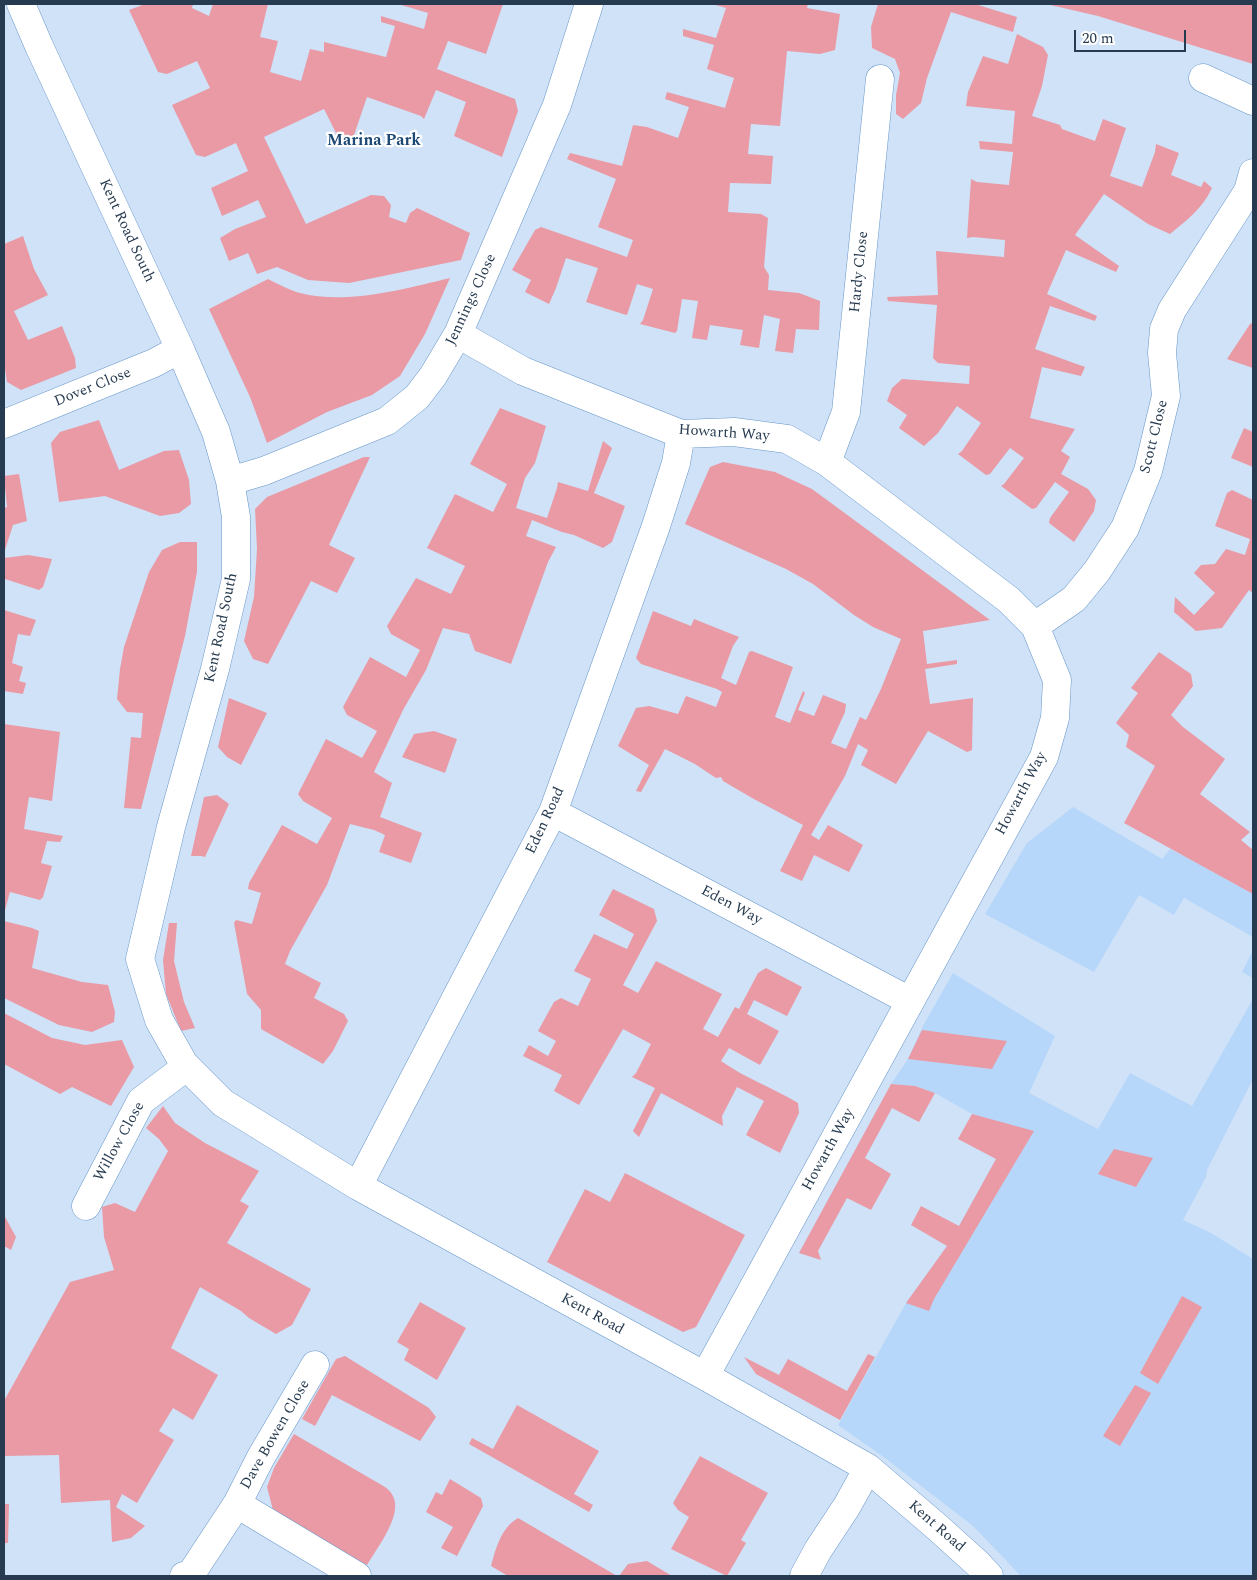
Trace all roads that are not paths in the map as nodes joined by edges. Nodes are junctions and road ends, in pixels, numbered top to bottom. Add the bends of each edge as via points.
1 (21, 4) edge
2 (589, 4) edge
3 (1203, 78) dead end
4 (880, 79) dead end
5 (1253, 100) edge
6 (1253, 173) edge
7 (458, 334) junction
8 (180, 349) junction
9 (4, 424) edge
10 (681, 434) junction
11 (827, 462) junction
12 (230, 481) junction
13 (1035, 626) junction
14 (553, 812) junction
15 (910, 1001) junction
16 (186, 1067) junction
17 (358, 1186) junction
18 (86, 1206) dead end
19 (315, 1366) dead end
20 (705, 1376) junction
21 (868, 1468) junction
22 (237, 1504) junction
23 (184, 1576) edge
24 (358, 1576) edge
25 (804, 1576) edge
26 (989, 1576) edge

1 - 8 street, Kent Road South
2 - 7 street, Jennings Close via 557,105
3 - 5 street
4 - 11 street, Hardy Close via 846,412
6 - 13 street, Scott Close via 1248,191 1172,310 1164,329 1162,353 1166,396 1148,471 1125,528 1074,599
7 - 10 street, Howarth Way via 523,371
7 - 12 street, Jennings Close via 434,376 417,397 387,421 264,471
8 - 9 street, Dover Close via 154,363
8 - 12 street, Kent Road South via 216,432
10 - 11 street, Howarth Way via 734,432 787,439
10 - 14 street, Eden Road via 676,463 656,526
11 - 13 street, Howarth Way via 1009,600
12 - 16 street, Kent Road South via 236,517 236,579 140,959 159,1020
13 - 15 street, Howarth Way via 1057,680 1056,718 1044,757
14 - 15 street, Eden Way
14 - 17 street, Eden Road
15 - 20 street, Howarth Way
16 - 17 street, Kent Road via 223,1103
16 - 18 street, Willow Close via 140,1101
17 - 20 street, Kent Road
19 - 22 street, Dave Bowen Close
20 - 21 street, Kent Road
21 - 25 street
21 - 26 street, Kent Road
22 - 23 street, Dave Bowen Close via 191,1574
22 - 24 street, Dave Bowen Close

